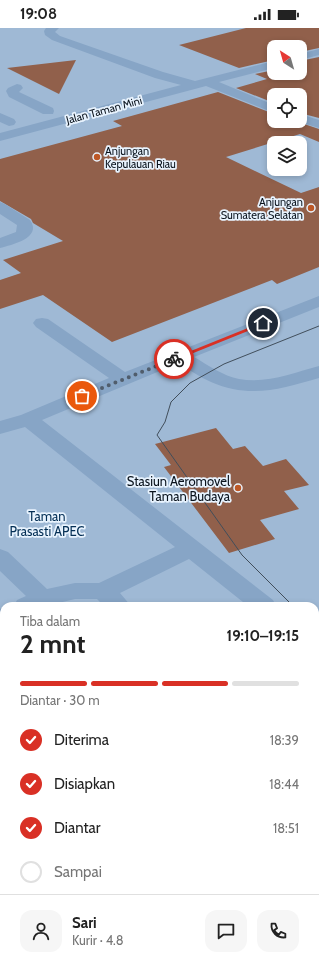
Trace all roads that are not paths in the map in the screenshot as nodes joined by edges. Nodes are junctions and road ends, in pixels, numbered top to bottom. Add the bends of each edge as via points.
1 (54, 28) edge
2 (319, 52) edge
3 (307, 55) edge
4 (267, 66) edge
5 (201, 84) junction
6 (18, 88) dead end
7 (267, 107) edge
8 (48, 111) junction
9 (97, 111) junction
10 (307, 120) edge
11 (3, 123) edge
12 (319, 124) edge
13 (0, 137) edge
14 (0, 207) edge
15 (0, 243) edge
16 (319, 301) edge
17 (42, 323) dead end
18 (179, 356) junction
19 (319, 372) edge
20 (123, 379) junction
21 (28, 419) junction
22 (0, 428) edge
23 (192, 548) junction
24 (0, 557) edge
25 (111, 598) edge
26 (34, 602) edge
27 (259, 602) edge

1 - 5 lane via 49,31 50,35 56,38 159,75
2 - 3 lane
4 - 5 lane, Jalan Taman Mini
5 - 7 lane
5 - 9 lane, Jalan Taman Mini
6 - 8 lane via 12,91 13,94
8 - 9 lane via 67,108
8 - 11 lane
9 - 13 lane, Jalan Taman Mini
10 - 12 lane
14 - 15 lane via 24,223 25,227 21,235
16 - 18 lane
17 - 20 lane
18 - 19 lane via 217,378 238,385 274,385
18 - 20 lane
20 - 21 lane
21 - 22 lane
21 - 23 lane
23 - 25 lane
23 - 27 lane
24 - 26 lane
25 - 26 lane via 76,591

